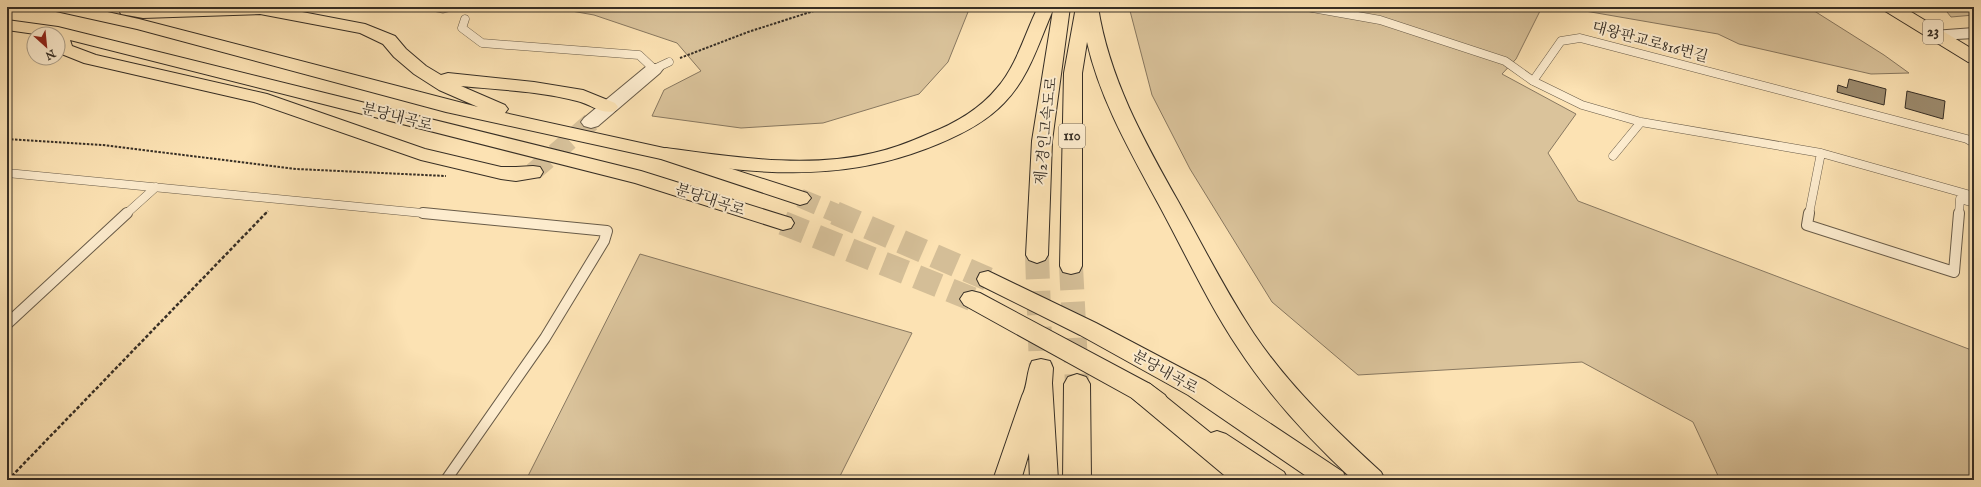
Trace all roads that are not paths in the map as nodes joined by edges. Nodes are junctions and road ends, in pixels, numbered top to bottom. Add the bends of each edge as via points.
1 (70, 7) edge
2 (108, 7) edge
3 (1046, 7) edge
4 (1062, 7) edge
5 (1085, 7) edge
6 (1090, 7) edge
7 (1307, 7) edge
8 (1891, 7) edge
9 (465, 19) dead end
10 (7, 25) edge
11 (26, 28) edge
12 (1974, 33) edge
13 (66, 34) edge
14 (1939, 35) junction
15 (66, 49) edge
16 (1974, 58) edge
17 (662, 66) joint
18 (431, 77) junction
19 (1533, 81) junction
20 (608, 107) junction
21 (591, 122) tunnel mouth
22 (1641, 122) junction
23 (530, 124) junction
24 (1974, 143) edge
25 (1821, 153) junction
26 (666, 154) junction
27 (1614, 156) dead end
28 (533, 172) tunnel mouth
29 (7, 173) edge
30 (156, 188) junction
31 (1974, 196) edge
32 (800, 198) tunnel mouth
33 (1974, 203) edge
34 (783, 223) tunnel mouth
35 (1036, 255) tunnel mouth
36 (1071, 266) tunnel mouth
37 (988, 279) tunnel mouth
38 (972, 299) tunnel mouth
39 (7, 324) edge
40 (1077, 384) tunnel mouth
41 (1141, 391) junction
42 (446, 480) edge
43 (1007, 480) edge
44 (1044, 480) edge
45 (1077, 480) edge
46 (1250, 480) edge
47 (1274, 480) edge
48 (1333, 480) edge
49 (1371, 480) edge

1 - 23 main road, 분당내곡로 via 446,106
2 - 18 main road via 142,13 260,9 365,29 389,40 400,53
3 - 26 main road via 1014,78 993,105 976,118 927,143 879,159 824,166 759,166
4 - 35 main road, 제2경인고속도로 / 110 via 1042,141
5 - 36 main road, 제2경인고속도로 / 110 via 1072,73
6 - 49 main road via 1096,42 1111,90 1226,309 1247,342 1300,411
7 - 19 lane via 1380,20 1416,30 1505,62
8 - 14 main road, 23
9 - 17 lane via 462,28 482,43 639,55
10 - 11 main road, 분당내곡로
12 - 14 street
13 - 34 main road, 분당내곡로 via 644,178
14 - 16 main road, 23
15 - 28 main road via 90,58 260,98 421,154 501,173
17 - 20 street
18 - 20 main road via 582,96
18 - 23 main road
19 - 22 lane via 1582,105
19 - 24 lane, 대왕판교로816번길 via 1561,41 1580,38 1967,139
20 - 21 street
22 - 25 lane
22 - 27 lane
23 - 26 main road, 분당내곡로
25 - 31 lane
25 - 33 lane via 1807,225 1954,272 1960,199
26 - 32 main road, 분당내곡로
29 - 30 lane
30 - 39 lane
30 - 42 lane via 607,231 604,241 545,338
37 - 48 main road, 분당내곡로 via 1196,388
38 - 41 main road, 분당내곡로
40 - 45 main road
41 - 46 main road
41 - 47 main road, 분당내곡로
43 - 44 main road via 1040,376

